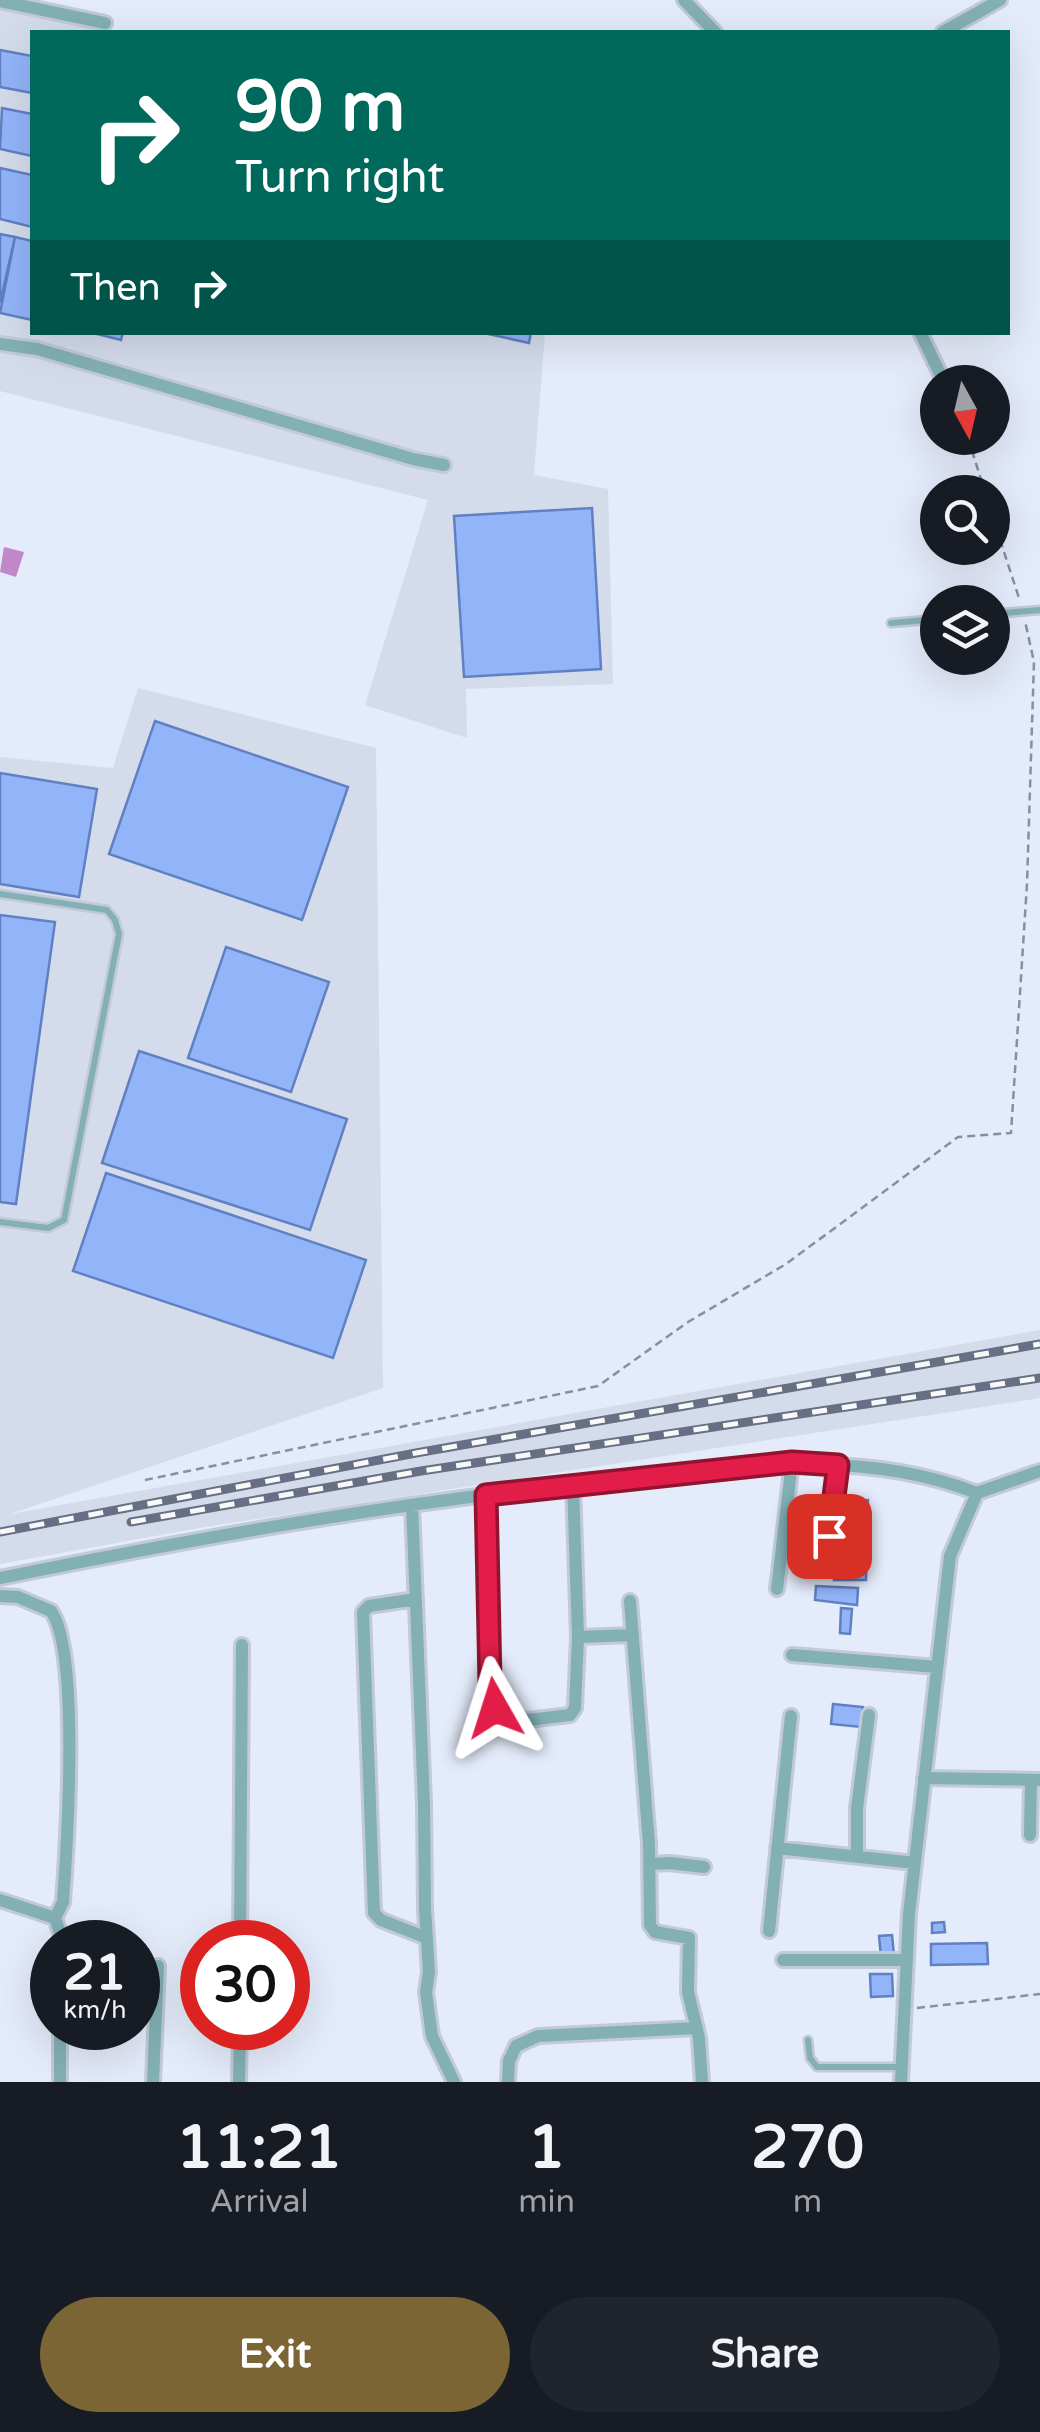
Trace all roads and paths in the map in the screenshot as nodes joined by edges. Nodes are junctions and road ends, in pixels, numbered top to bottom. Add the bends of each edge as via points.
1 (684, 0) edge
2 (1000, 0) edge
3 (0, 1) edge
4 (105, 23) dead end
5 (713, 30) edge
6 (947, 30) edge
7 (921, 335) edge
8 (0, 344) edge
9 (936, 365) edge
10 (444, 465) dead end
11 (1008, 565) edge
12 (1040, 610) edge
13 (1024, 612) junction
14 (1010, 613) edge
15 (920, 621) edge
16 (891, 623) dead end
17 (0, 894) edge
18 (0, 1222) edge
19 (792, 1462) junction
20 (838, 1465) junction
21 (1040, 1471) edge
22 (145, 1480) dead end
23 (572, 1484) junction
24 (977, 1493) junction
25 (486, 1495) junction
26 (412, 1505) junction
27 (829, 1536) dead end
28 (0, 1578) edge
29 (778, 1589) dead end
30 (0, 1596) edge
31 (416, 1600) junction
32 (630, 1602) dead end
33 (634, 1635) junction
34 (578, 1638) junction
35 (242, 1646) dead end
36 (792, 1654) dead end
37 (937, 1667) junction
38 (791, 1716) dead end
39 (868, 1716) dead end
40 (924, 1778) junction
41 (1035, 1780) edge
42 (1030, 1835) dead end
43 (777, 1848) junction
44 (857, 1857) junction
45 (915, 1863) junction
46 (649, 1864) junction
47 (704, 1867) dead end
48 (0, 1900) edge
49 (56, 1918) joint
50 (240, 1920) edge
51 (769, 1930) dead end
52 (427, 1938) junction
53 (783, 1960) dead end
54 (907, 1960) junction
55 (1040, 1994) edge
56 (906, 2010) junction
57 (697, 2028) junction
58 (808, 2040) dead end
59 (60, 2050) edge
60 (154, 2050) edge
61 (240, 2050) edge
62 (902, 2075) edge
63 (60, 2082) edge
64 (153, 2082) edge
65 (239, 2082) edge
66 (454, 2082) edge
67 (508, 2082) edge
68 (702, 2082) edge

1 - 5 street
2 - 6 street
3 - 4 street
7 - 9 street
8 - 10 street
11 - 13 path
12 - 13 lane
13 - 14 lane
13 - 22 path via 1034,662 1012,1133 958,1137 786,1264 598,1386
15 - 16 lane
17 - 18 lane via 107,910 119,934 64,1220 48,1228
19 - 20 street
19 - 23 street
19 - 29 street
20 - 24 street via 937,1478
20 - 27 lane
21 - 24 street
23 - 25 street
23 - 34 street
24 - 37 street via 950,1556
25 - 26 street
25 - 34 street via 490,1682 502,1716 570,1715
26 - 28 street
26 - 31 street
30 - 49 street via 51,1611 60,1630 68,1786
31 - 52 street
31 - 52 street via 363,1612 374,1913
32 - 33 street
33 - 34 street
33 - 46 street
35 - 50 street
36 - 37 street
37 - 40 street
38 - 43 street
39 - 44 street
40 - 41 street
40 - 45 street
41 - 42 street
43 - 44 street
43 - 51 street
44 - 45 street
45 - 54 street
46 - 47 street
46 - 57 street via 652,1930 689,1938 688,1992
48 - 49 street
52 - 66 street via 432,2036
53 - 54 street
54 - 56 street
55 - 56 path
56 - 62 street
57 - 67 street via 538,2036 516,2046
57 - 68 street
58 - 62 lane via 817,2067
59 - 63 street
60 - 64 street
61 - 65 street

